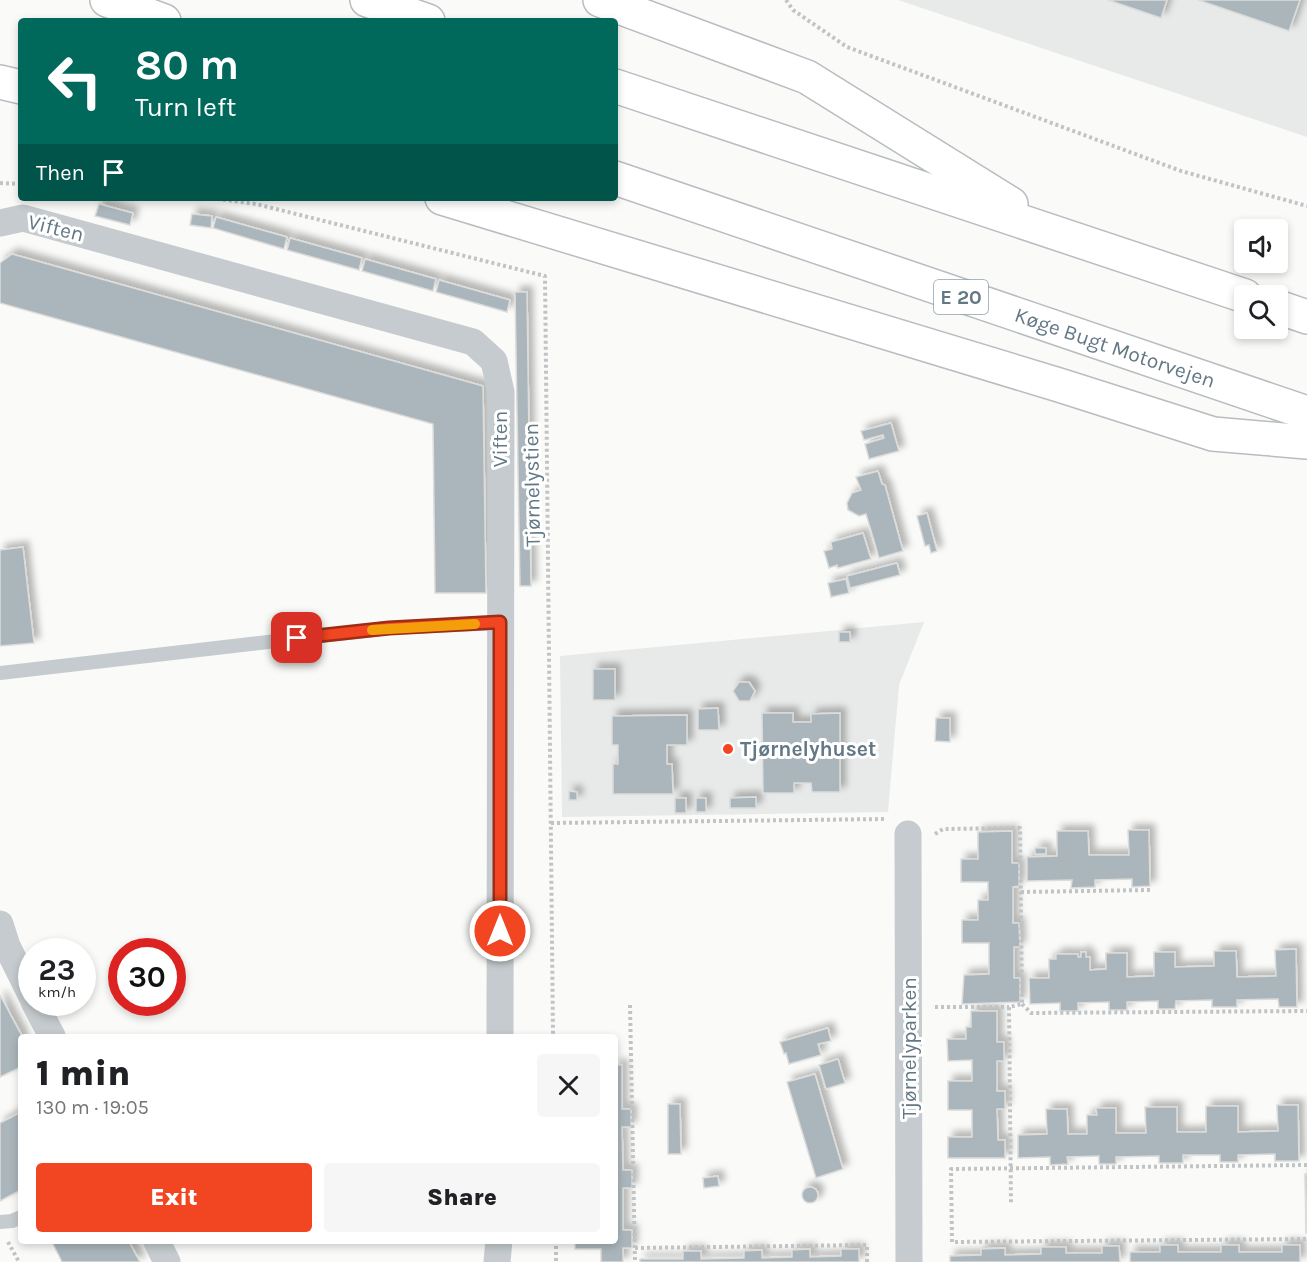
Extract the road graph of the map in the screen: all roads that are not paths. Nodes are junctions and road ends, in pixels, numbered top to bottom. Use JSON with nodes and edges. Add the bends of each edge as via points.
{"nodes":[{"id":1,"x":107,"y":0,"type":"edge"},
{"id":2,"x":367,"y":0,"type":"edge"},
{"id":3,"x":600,"y":0,"type":"edge"},
{"id":4,"x":156,"y":18,"type":"edge"},
{"id":5,"x":419,"y":18,"type":"edge"},
{"id":6,"x":0,"y":82,"type":"edge"},
{"id":7,"x":18,"y":86,"type":"edge"},
{"id":8,"x":618,"y":87,"type":"edge"},
{"id":9,"x":618,"y":179,"type":"edge"},
{"id":10,"x":452,"y":201,"type":"edge"},
{"id":11,"x":0,"y":223,"type":"edge"},
{"id":12,"x":1055,"y":232,"type":"junction"},
{"id":13,"x":1234,"y":292,"type":"edge"},
{"id":14,"x":1288,"y":311,"type":"edge"},
{"id":15,"x":1307,"y":317,"type":"edge"},
{"id":16,"x":1307,"y":413,"type":"edge"},
{"id":17,"x":1307,"y":442,"type":"edge"},
{"id":18,"x":500,"y":622,"type":"junction"},
{"id":19,"x":0,"y":673,"type":"edge"},
{"id":20,"x":902,"y":827,"type":"road end"},
{"id":21,"x":2,"y":940,"type":"edge"},
{"id":22,"x":18,"y":970,"type":"edge"},
{"id":23,"x":41,"y":1016,"type":"edge"},
{"id":24,"x":51,"y":1034,"type":"edge"},
{"id":25,"x":500,"y":1034,"type":"edge"},
{"id":26,"x":18,"y":1218,"type":"edge"},
{"id":27,"x":0,"y":1222,"type":"edge"},
{"id":28,"x":158,"y":1244,"type":"edge"},
{"id":29,"x":499,"y":1244,"type":"edge"},
{"id":30,"x":167,"y":1262,"type":"edge"},
{"id":31,"x":497,"y":1262,"type":"edge"},
{"id":32,"x":909,"y":1262,"type":"edge"}],
"edges":[{"from":1,"to":4,"type":"highway"},
{"from":2,"to":5,"type":"highway"},
{"from":3,"to":12,"type":"highway","via":[[807,77]]},
{"from":6,"to":7,"type":"highway"},
{"from":8,"to":12,"type":"highway"},
{"from":9,"to":16,"type":"highway","name":"Køge Bugt Motorvejen","number":"E 20"},
{"from":10,"to":17,"type":"highway","via":[[1213,434]]},
{"from":11,"to":18,"type":"street","name":"Viften","via":[[23,218],[473,342],[494,361],[501,392]]},
{"from":12,"to":13,"type":"highway"},
{"from":14,"to":15,"type":"highway"},
{"from":18,"to":19,"type":"lane","via":[[389,628]]},
{"from":18,"to":25,"type":"street","name":"Viften"},
{"from":20,"to":32,"type":"street","name":"Tjørnelyparken","via":[[909,1006]]},
{"from":21,"to":22,"type":"street"},
{"from":23,"to":24,"type":"street"},
{"from":26,"to":27,"type":"lane"},
{"from":28,"to":30,"type":"street"},
{"from":29,"to":31,"type":"street"}]}
